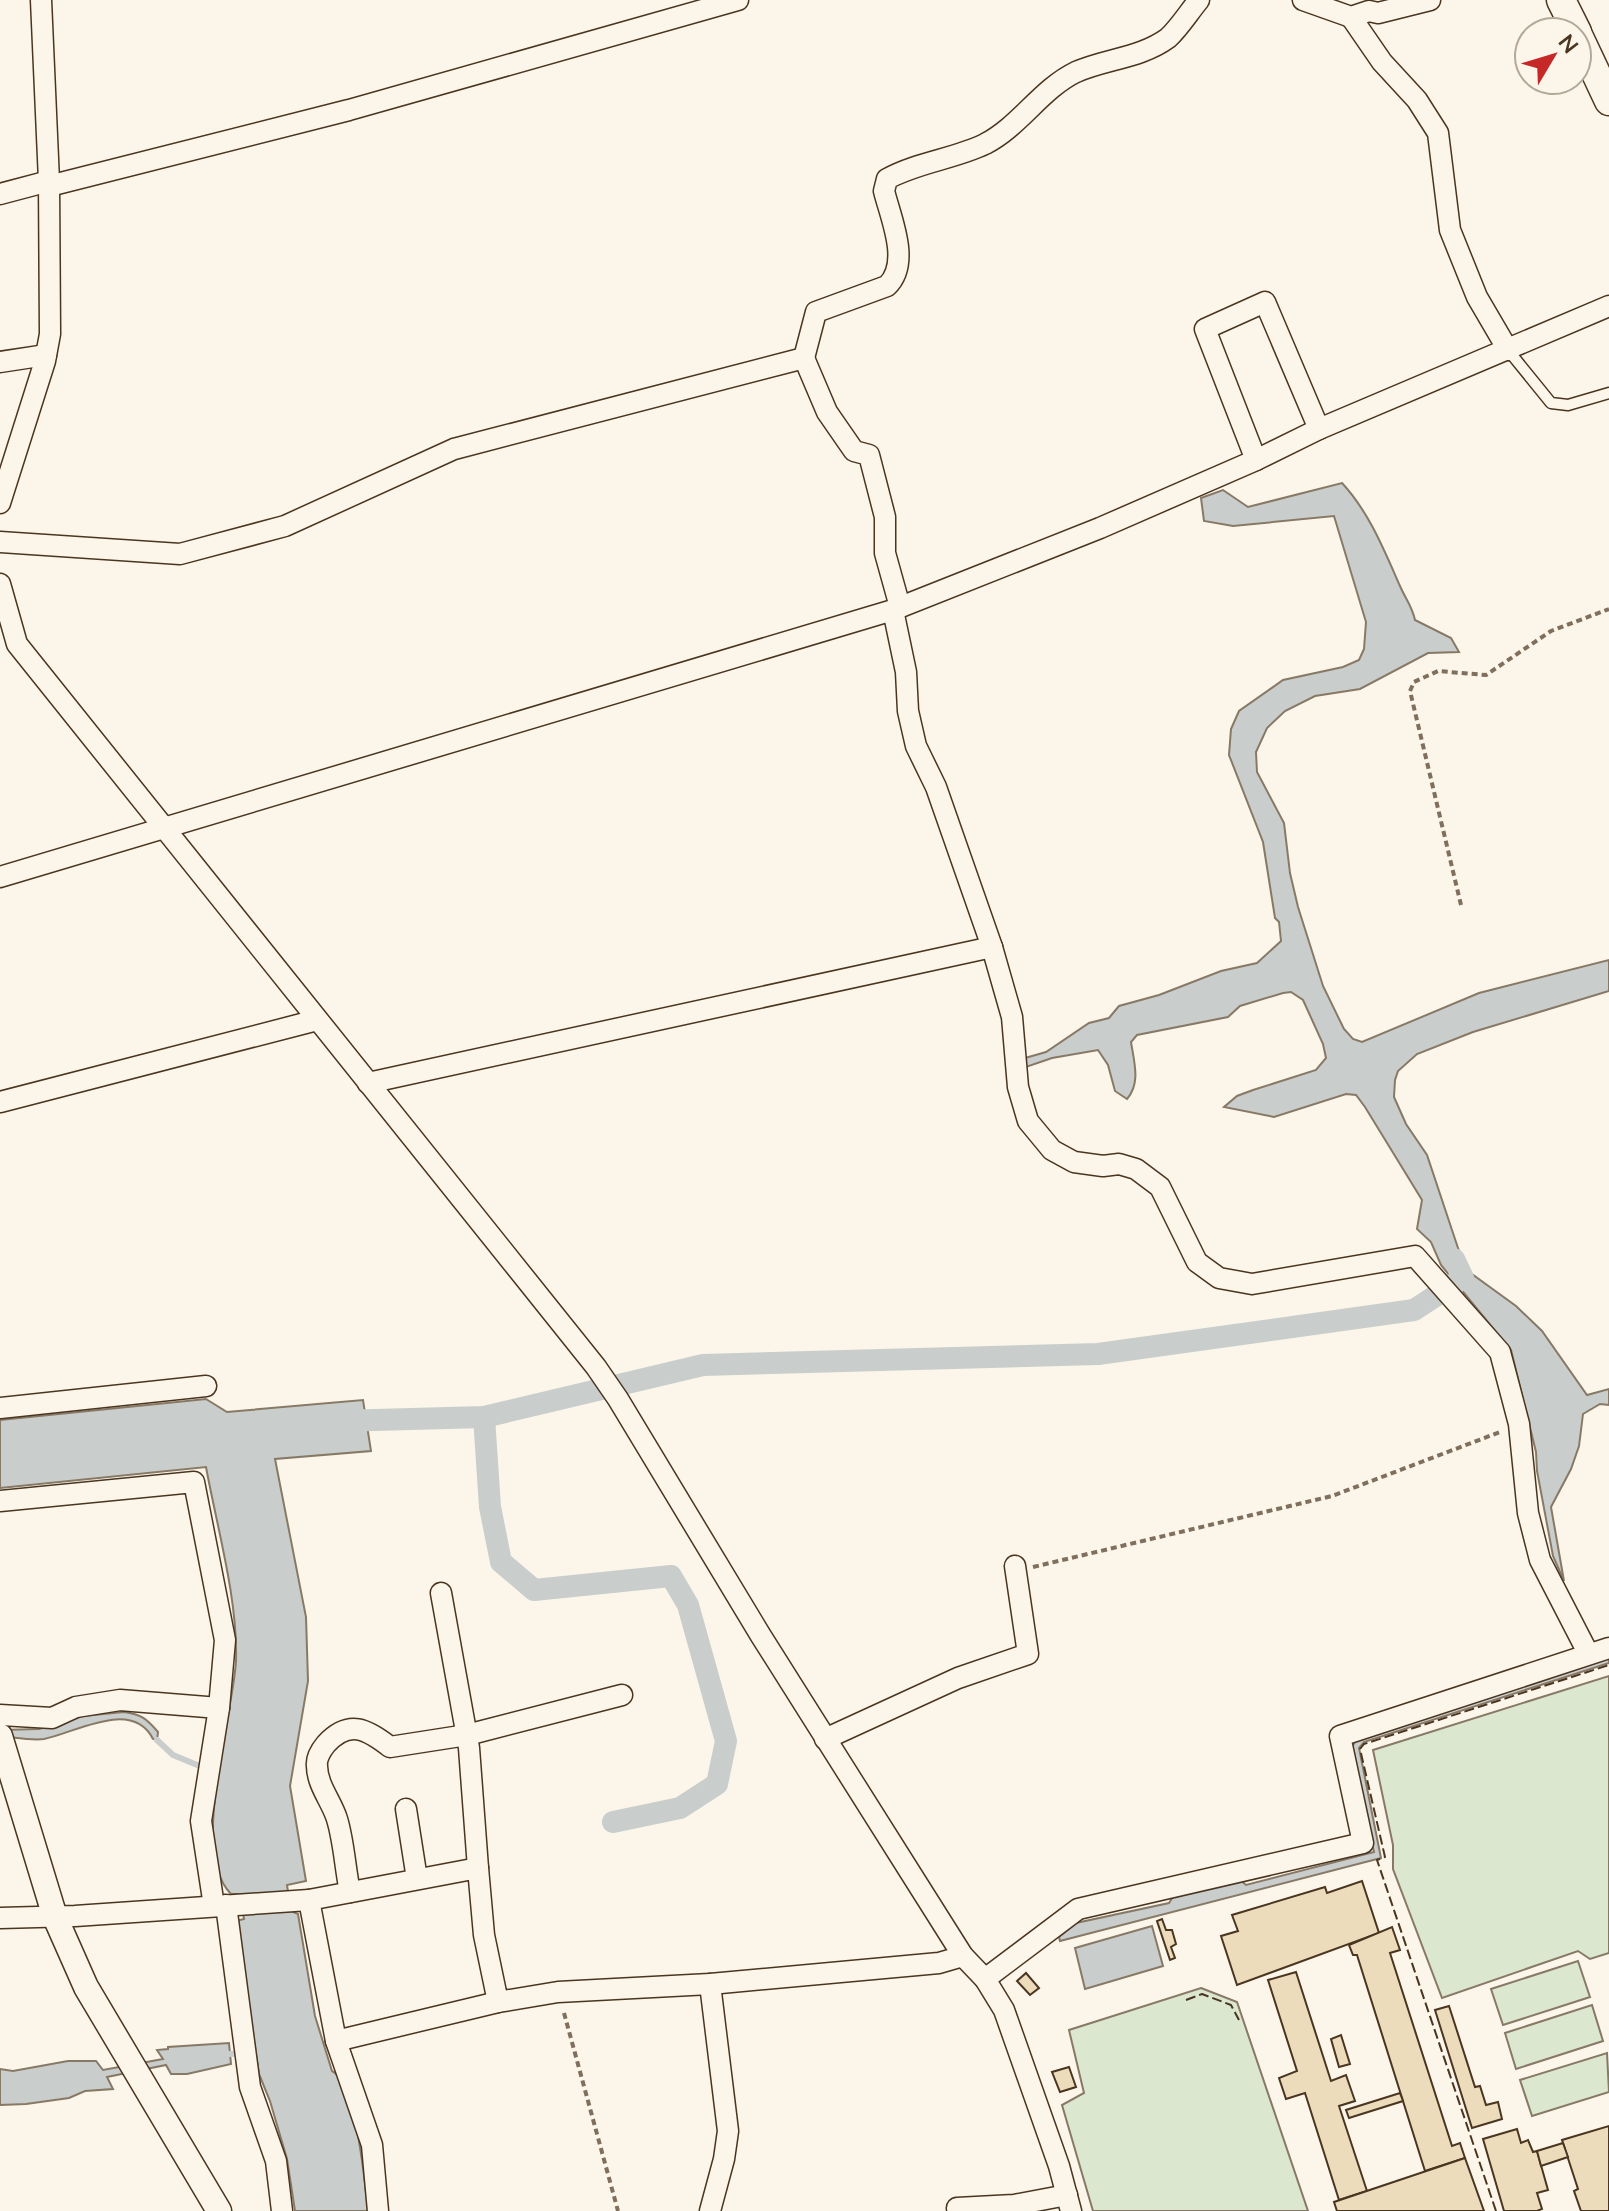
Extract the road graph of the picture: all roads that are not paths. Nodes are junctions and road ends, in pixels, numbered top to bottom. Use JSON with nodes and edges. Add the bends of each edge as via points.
{"nodes":[{"id":1,"x":41,"y":0,"type":"edge"},
{"id":2,"x":738,"y":0,"type":"edge"},
{"id":3,"x":1199,"y":0,"type":"edge"},
{"id":4,"x":1303,"y":0,"type":"edge"},
{"id":5,"x":1430,"y":0,"type":"edge"},
{"id":6,"x":1351,"y":17,"type":"junction"},
{"id":7,"x":1593,"y":66,"type":"edge"},
{"id":8,"x":1609,"y":101,"type":"edge"},
{"id":9,"x":49,"y":184,"type":"junction"},
{"id":10,"x":0,"y":194,"type":"edge"},
{"id":11,"x":1609,"y":306,"type":"edge"},
{"id":12,"x":1508,"y":350,"type":"junction"},
{"id":13,"x":46,"y":355,"type":"junction"},
{"id":14,"x":804,"y":358,"type":"junction"},
{"id":15,"x":0,"y":362,"type":"edge"},
{"id":16,"x":1609,"y":393,"type":"edge"},
{"id":17,"x":1319,"y":429,"type":"junction"},
{"id":18,"x":1256,"y":460,"type":"junction"},
{"id":19,"x":0,"y":503,"type":"edge"},
{"id":20,"x":0,"y":542,"type":"edge"},
{"id":21,"x":0,"y":584,"type":"edge"},
{"id":22,"x":897,"y":608,"type":"junction"},
{"id":23,"x":164,"y":828,"type":"junction"},
{"id":24,"x":0,"y":877,"type":"edge"},
{"id":25,"x":992,"y":947,"type":"junction"},
{"id":26,"x":317,"y":1020,"type":"junction"},
{"id":27,"x":368,"y":1083,"type":"junction"},
{"id":28,"x":0,"y":1102,"type":"edge"},
{"id":29,"x":206,"y":1386,"type":"dead end"},
{"id":30,"x":0,"y":1408,"type":"edge"},
{"id":31,"x":0,"y":1501,"type":"edge"},
{"id":32,"x":1015,"y":1568,"type":"road end"},
{"id":33,"x":441,"y":1593,"type":"dead end"},
{"id":34,"x":1609,"y":1648,"type":"edge"},
{"id":35,"x":1588,"y":1653,"type":"junction"},
{"id":36,"x":622,"y":1695,"type":"dead end"},
{"id":37,"x":219,"y":1708,"type":"junction"},
{"id":38,"x":0,"y":1715,"type":"edge"},
{"id":39,"x":467,"y":1735,"type":"junction"},
{"id":40,"x":0,"y":1736,"type":"edge"},
{"id":41,"x":825,"y":1739,"type":"junction"},
{"id":42,"x":406,"y":1809,"type":"dead end"},
{"id":43,"x":478,"y":1868,"type":"junction"},
{"id":44,"x":417,"y":1879,"type":"junction"},
{"id":45,"x":350,"y":1892,"type":"junction"},
{"id":46,"x":301,"y":1900,"type":"junction"},
{"id":47,"x":226,"y":1905,"type":"junction"},
{"id":48,"x":55,"y":1917,"type":"junction"},
{"id":49,"x":0,"y":1918,"type":"edge"},
{"id":50,"x":963,"y":1956,"type":"junction"},
{"id":51,"x":985,"y":1979,"type":"junction"},
{"id":52,"x":710,"y":1984,"type":"junction"},
{"id":53,"x":498,"y":2002,"type":"junction"},
{"id":54,"x":336,"y":2041,"type":"junction"},
{"id":55,"x":1069,"y":2203,"type":"edge"},
{"id":56,"x":957,"y":2208,"type":"dead end"},
{"id":57,"x":219,"y":2211,"type":"edge"},
{"id":58,"x":282,"y":2211,"type":"edge"},
{"id":59,"x":378,"y":2211,"type":"edge"},
{"id":60,"x":710,"y":2211,"type":"edge"}],
"edges":[{"from":1,"to":9,"type":"street"},
{"from":2,"to":9,"type":"street","via":[[349,110]]},
{"from":3,"to":14,"type":"street","via":[[1168,37],[1141,52],[1075,73],[984,144],[887,179],[884,191],[900,266],[887,286],[816,312]]},
{"from":4,"to":6,"type":"street"},
{"from":5,"to":6,"type":"street"},
{"from":6,"to":12,"type":"street","via":[[1438,133],[1450,230],[1477,297]]},
{"from":7,"to":8,"type":"main road"},
{"from":9,"to":10,"type":"street"},
{"from":9,"to":13,"type":"street"},
{"from":11,"to":12,"type":"street"},
{"from":12,"to":16,"type":"lane","via":[[1551,403],[1568,405]]},
{"from":12,"to":17,"type":"street"},
{"from":13,"to":15,"type":"street"},
{"from":13,"to":19,"type":"street"},
{"from":14,"to":20,"type":"street","via":[[454,449],[285,526],[180,554]]},
{"from":14,"to":22,"type":"street","via":[[827,412],[854,451],[869,455],[885,517],[885,553]]},
{"from":17,"to":18,"type":"street"},
{"from":17,"to":18,"type":"street","via":[[1265,302],[1205,329]]},
{"from":18,"to":22,"type":"street"},
{"from":21,"to":23,"type":"street","via":[[17,644]]},
{"from":22,"to":23,"type":"street"},
{"from":22,"to":25,"type":"street","via":[[916,746],[936,787]]},
{"from":23,"to":24,"type":"street"},
{"from":23,"to":26,"type":"street"},
{"from":25,"to":27,"type":"street"},
{"from":25,"to":35,"type":"street","via":[[1012,1017],[1018,1087],[1028,1121],[1052,1150],[1074,1162],[1119,1164],[1160,1187],[1197,1262],[1219,1278],[1252,1284],[1415,1256],[1459,1303],[1500,1352],[1519,1424],[1528,1513],[1540,1560]]},
{"from":26,"to":27,"type":"street"},
{"from":26,"to":28,"type":"street"},
{"from":27,"to":41,"type":"street","via":[[596,1367]]},
{"from":29,"to":30,"type":"street"},
{"from":31,"to":37,"type":"street","via":[[194,1482],[225,1640]]},
{"from":32,"to":41,"type":"street","via":[[1028,1654],[958,1678]]},
{"from":33,"to":39,"type":"street"},
{"from":34,"to":35,"type":"street"},
{"from":35,"to":51,"type":"street","via":[[1340,1736],[1363,1843],[1078,1909]]},
{"from":36,"to":39,"type":"street"},
{"from":37,"to":38,"type":"street","via":[[120,1700],[76,1707],[52,1718]]},
{"from":37,"to":47,"type":"street","via":[[201,1821]]},
{"from":39,"to":43,"type":"street"},
{"from":39,"to":45,"type":"street","via":[[390,1747],[370,1732],[347,1728],[321,1750],[317,1766],[336,1817]]},
{"from":40,"to":48,"type":"street"},
{"from":41,"to":50,"type":"street"},
{"from":42,"to":44,"type":"street"},
{"from":43,"to":44,"type":"street"},
{"from":43,"to":53,"type":"street"},
{"from":44,"to":45,"type":"street"},
{"from":45,"to":46,"type":"street"},
{"from":46,"to":47,"type":"street"},
{"from":46,"to":54,"type":"street"},
{"from":47,"to":48,"type":"street"},
{"from":47,"to":58,"type":"street","via":[[250,2087],[276,2161]]},
{"from":48,"to":49,"type":"street"},
{"from":48,"to":57,"type":"street","via":[[86,1987]]},
{"from":50,"to":51,"type":"street"},
{"from":50,"to":52,"type":"street","via":[[939,1963]]},
{"from":51,"to":55,"type":"street","via":[[1004,2010]]},
{"from":52,"to":53,"type":"street","via":[[558,1992]]},
{"from":52,"to":60,"type":"street","via":[[728,2131]]},
{"from":53,"to":54,"type":"street"},
{"from":54,"to":59,"type":"street","via":[[372,2145]]},
{"from":55,"to":56,"type":"street"}]}
